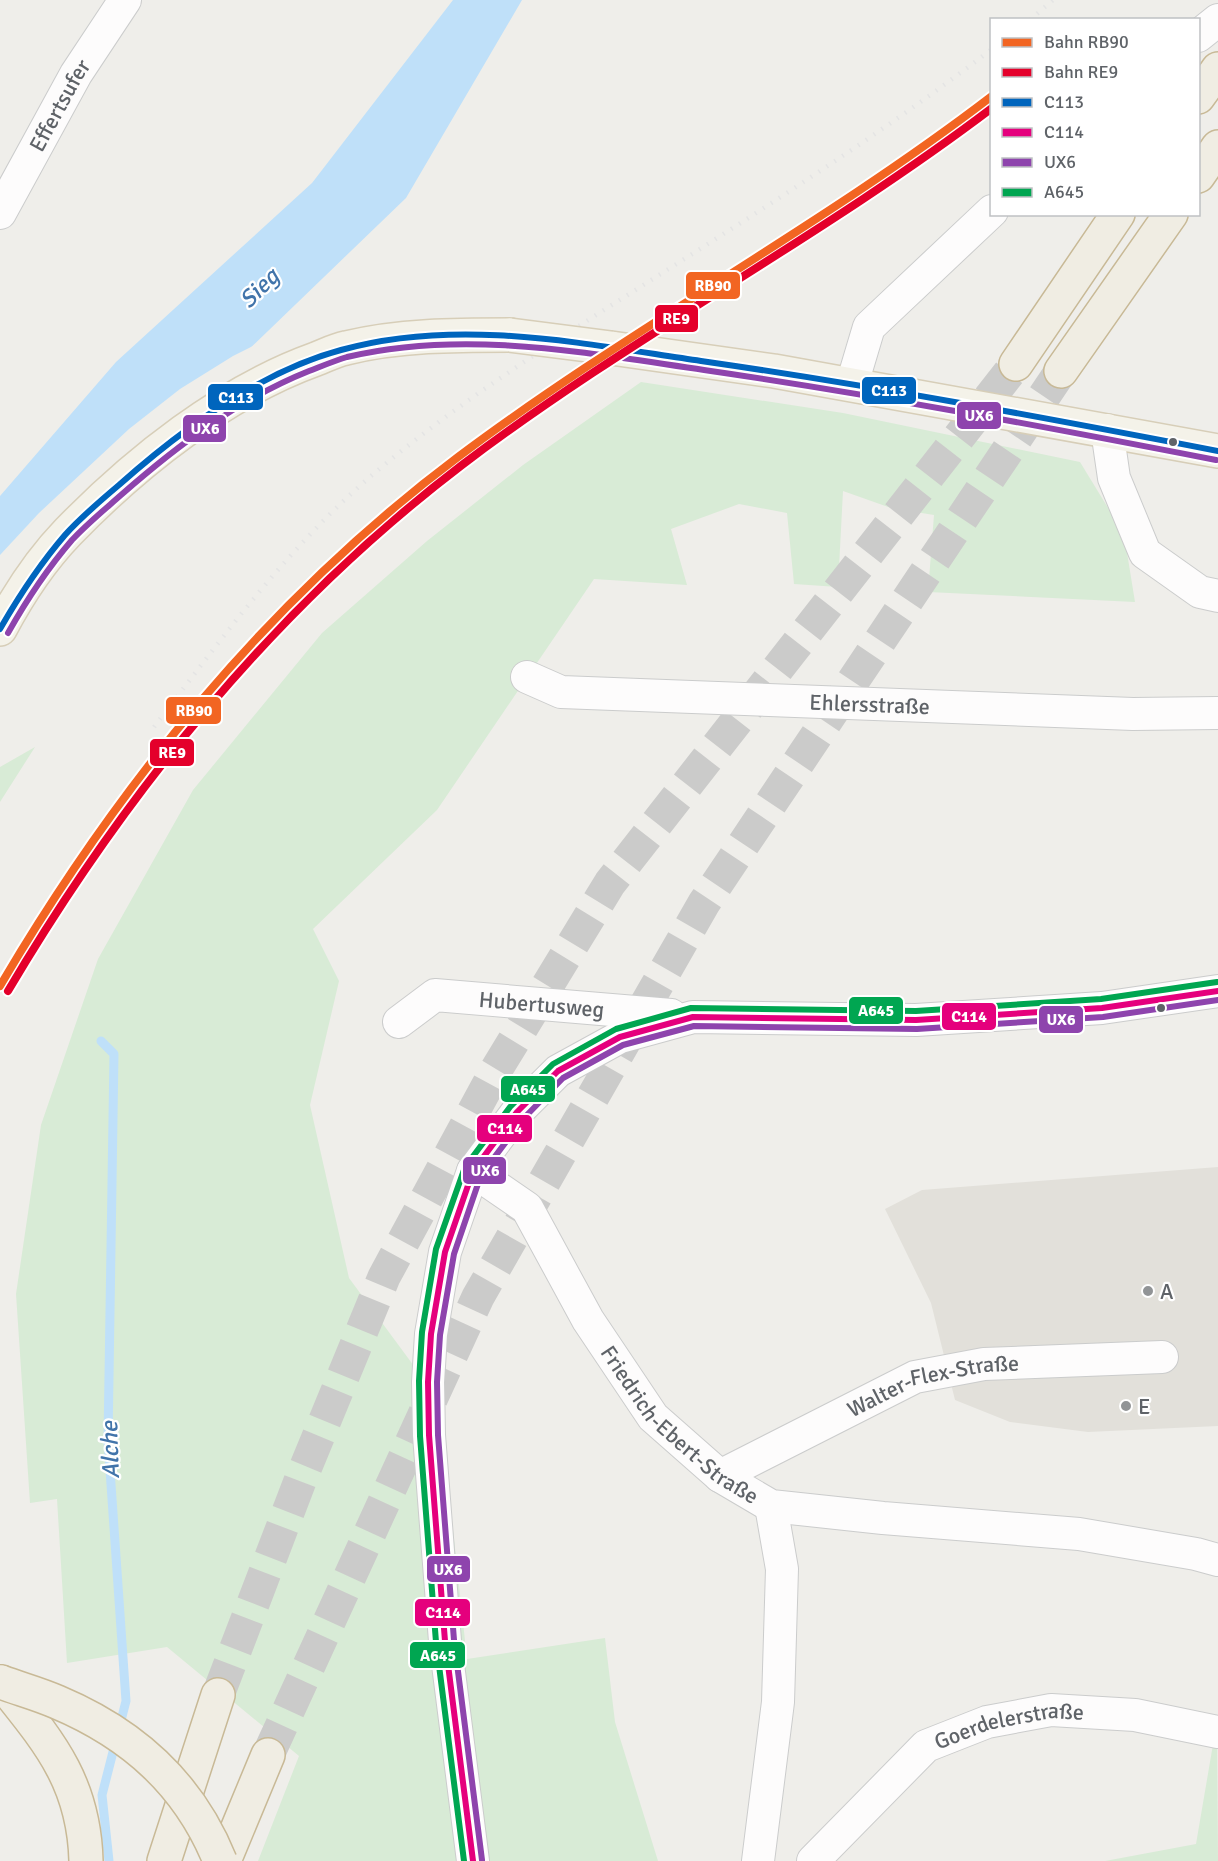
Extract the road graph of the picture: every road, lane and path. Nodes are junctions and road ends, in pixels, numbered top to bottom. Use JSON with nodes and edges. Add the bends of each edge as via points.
{"nodes":[{"id":1,"x":125,"y":0,"type":"edge"},
{"id":2,"x":1218,"y":20,"type":"edge"},
{"id":3,"x":1200,"y":34,"type":"edge"},
{"id":4,"x":1218,"y":69,"type":"edge"},
{"id":5,"x":1200,"y":94,"type":"edge"},
{"id":6,"x":1218,"y":147,"type":"edge"},
{"id":7,"x":1200,"y":173,"type":"edge"},
{"id":8,"x":0,"y":213,"type":"edge"},
{"id":9,"x":990,"y":213,"type":"edge"},
{"id":10,"x":1117,"y":216,"type":"edge"},
{"id":11,"x":1170,"y":216,"type":"edge"},
{"id":12,"x":1016,"y":364,"type":"tunnel mouth"},
{"id":13,"x":1061,"y":371,"type":"tunnel mouth"},
{"id":14,"x":852,"y":384,"type":"junction"},
{"id":15,"x":1107,"y":430,"type":"junction"},
{"id":16,"x":1218,"y":451,"type":"edge"},
{"id":17,"x":1218,"y":596,"type":"edge"},
{"id":18,"x":0,"y":629,"type":"edge"},
{"id":19,"x":527,"y":677,"type":"dead end"},
{"id":20,"x":1218,"y":713,"type":"edge"},
{"id":21,"x":1218,"y":991,"type":"edge"},
{"id":22,"x":693,"y":1017,"type":"junction"},
{"id":23,"x":399,"y":1022,"type":"dead end"},
{"id":24,"x":473,"y":1172,"type":"junction"},
{"id":25,"x":1162,"y":1357,"type":"dead end"},
{"id":26,"x":720,"y":1476,"type":"junction"},
{"id":27,"x":771,"y":1506,"type":"junction"},
{"id":28,"x":1211,"y":1552,"type":"edge"},
{"id":29,"x":0,"y":1682,"type":"edge"},
{"id":30,"x":218,"y":1695,"type":"tunnel mouth"},
{"id":31,"x":1218,"y":1732,"type":"edge"},
{"id":32,"x":268,"y":1755,"type":"tunnel mouth"},
{"id":33,"x":86,"y":1861,"type":"edge"},
{"id":34,"x":164,"y":1861,"type":"edge"},
{"id":35,"x":222,"y":1861,"type":"edge"},
{"id":36,"x":473,"y":1861,"type":"edge"},
{"id":37,"x":758,"y":1861,"type":"edge"},
{"id":38,"x":813,"y":1861,"type":"edge"}],
"edges":[{"from":1,"to":8,"type":"street","name":"Effertsufer","via":[[76,74]]},
{"from":2,"to":3,"type":"street"},
{"from":4,"to":5,"type":"highway"},
{"from":6,"to":7,"type":"highway"},
{"from":9,"to":14,"type":"street","via":[[868,327]]},
{"from":10,"to":12,"type":"highway"},
{"from":11,"to":13,"type":"highway"},
{"from":14,"to":15,"type":"main road"},
{"from":14,"to":18,"type":"main road","bridge":true,"via":[[510,335],[447,335],[346,348],[248,389],[154,454],[67,533],[31,578]]},
{"from":15,"to":16,"type":"main road"},
{"from":15,"to":17,"type":"street","via":[[1114,478],[1145,553],[1200,592]]},
{"from":19,"to":20,"type":"street","name":"Ehlersstraße","via":[[561,692],[1133,714]]},
{"from":21,"to":22,"type":"street","name":"Hubertusweg","via":[[1102,1008],[916,1020]]},
{"from":22,"to":23,"type":"street","name":"Hubertusweg","via":[[435,995]]},
{"from":22,"to":24,"type":"street","name":"Hubertusweg","via":[[620,1037],[558,1071],[517,1112]]},
{"from":24,"to":26,"type":"street","name":"Friedrich-Ebert-Straße","via":[[527,1208],[588,1320],[653,1417]]},
{"from":24,"to":36,"type":"street","name":"Hubertusweg","via":[[445,1252],[431,1334],[428,1382],[445,1641]]},
{"from":25,"to":26,"type":"street","name":"Walter-Flex-Straße","via":[[984,1364],[915,1377]]},
{"from":26,"to":27,"type":"street","name":"Friedrich-Ebert-Straße"},
{"from":27,"to":28,"type":"street","name":"Friedrich-Ebert-Straße","via":[[1079,1534]]},
{"from":27,"to":37,"type":"street","via":[[782,1569],[778,1702]]},
{"from":29,"to":33,"type":"highway","via":[[46,1738],[67,1773],[80,1808]]},
{"from":29,"to":35,"type":"highway","bridge":true,"via":[[57,1702],[137,1748],[167,1774],[193,1808]]},
{"from":30,"to":34,"type":"highway"},
{"from":31,"to":38,"type":"street","name":"Goerdelerstraße","via":[[1135,1715],[1051,1710],[987,1722],[926,1746]]},
{"from":32,"to":35,"type":"highway"}]}
